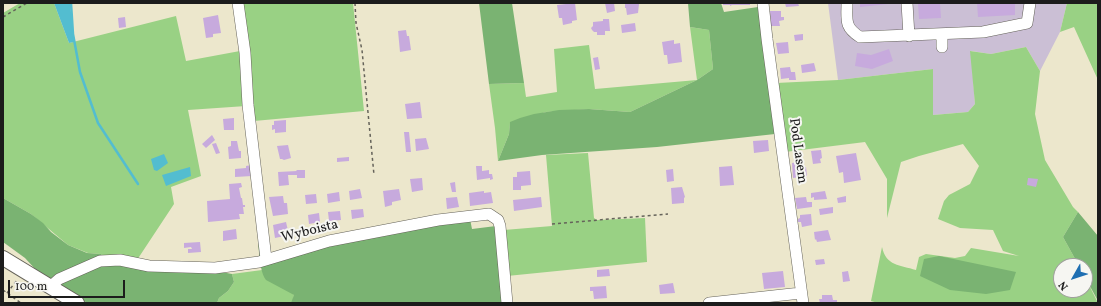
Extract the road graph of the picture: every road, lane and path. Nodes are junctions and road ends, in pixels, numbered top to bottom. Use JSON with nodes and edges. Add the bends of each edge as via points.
{"nodes":[{"id":1,"x":28,"y":3,"type":"edge"},
{"id":2,"x":238,"y":3,"type":"edge"},
{"id":3,"x":355,"y":3,"type":"edge"},
{"id":4,"x":763,"y":3,"type":"edge"},
{"id":5,"x":846,"y":3,"type":"edge"},
{"id":6,"x":907,"y":3,"type":"edge"},
{"id":7,"x":1030,"y":3,"type":"edge"},
{"id":8,"x":3,"y":17,"type":"edge"},
{"id":9,"x":942,"y":34,"type":"junction"},
{"id":10,"x":909,"y":36,"type":"junction"},
{"id":11,"x":942,"y":47,"type":"dead end"},
{"id":12,"x":374,"y":175,"type":"dead end"},
{"id":13,"x":668,"y":214,"type":"dead end"},
{"id":14,"x":552,"y":224,"type":"dead end"},
{"id":15,"x":3,"y":258,"type":"edge"},
{"id":16,"x":266,"y":259,"type":"junction"},
{"id":17,"x":22,"y":270,"type":"junction"},
{"id":18,"x":50,"y":287,"type":"junction"},
{"id":19,"x":3,"y":290,"type":"edge"},
{"id":20,"x":7,"y":293,"type":"junction"},
{"id":21,"x":802,"y":298,"type":"edge"},
{"id":22,"x":17,"y":302,"type":"edge"},
{"id":23,"x":21,"y":303,"type":"edge"},
{"id":24,"x":77,"y":303,"type":"edge"},
{"id":25,"x":507,"y":303,"type":"edge"},
{"id":26,"x":709,"y":303,"type":"edge"}],
"edges":[{"from":1,"to":8,"type":"path"},
{"from":2,"to":16,"type":"street","via":[[246,53],[248,105]]},
{"from":3,"to":12,"type":"path"},
{"from":4,"to":21,"type":"street","name":"Pod Lasem"},
{"from":5,"to":10,"type":"street","via":[[847,22],[852,32],[860,37]]},
{"from":6,"to":10,"type":"street"},
{"from":7,"to":9,"type":"street","via":[[1027,23],[984,32]]},
{"from":9,"to":10,"type":"street"},
{"from":9,"to":11,"type":"street"},
{"from":13,"to":14,"type":"path"},
{"from":15,"to":17,"type":"main road"},
{"from":16,"to":18,"type":"street","name":"Wyboista","via":[[215,268],[149,266],[120,260],[100,261],[60,279]]},
{"from":16,"to":25,"type":"street","name":"Wyboista","via":[[329,241],[438,220],[489,214],[498,220],[500,226]]},
{"from":17,"to":18,"type":"main road"},
{"from":17,"to":20,"type":"path"},
{"from":18,"to":24,"type":"main road"},
{"from":19,"to":20,"type":"path"},
{"from":20,"to":22,"type":"path"},
{"from":21,"to":26,"type":"street"},
{"from":22,"to":23,"type":"path"}]}
